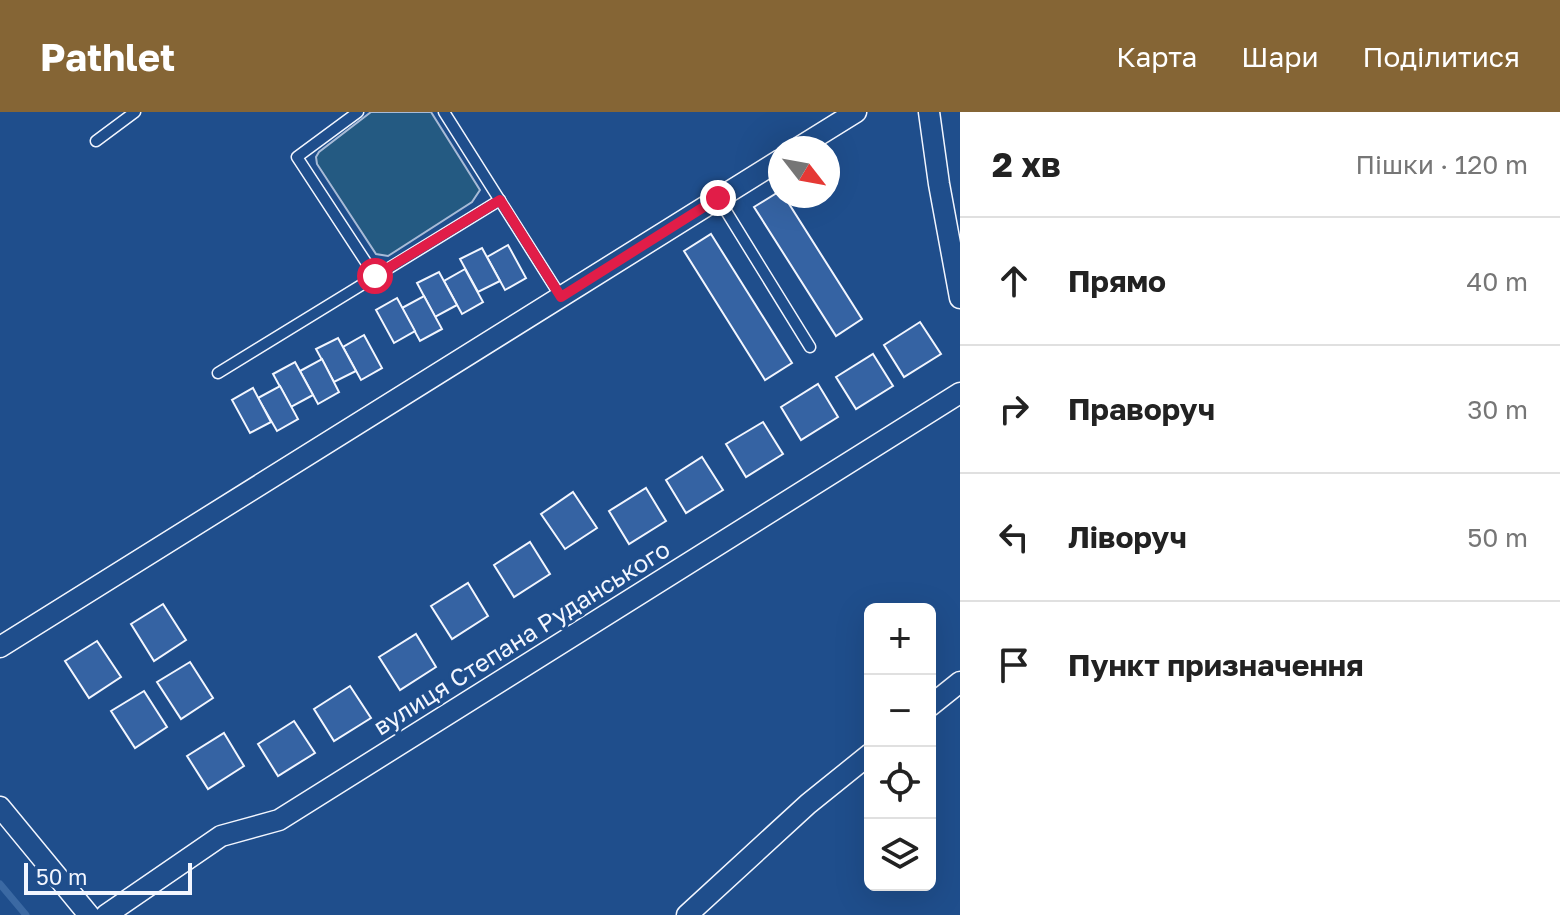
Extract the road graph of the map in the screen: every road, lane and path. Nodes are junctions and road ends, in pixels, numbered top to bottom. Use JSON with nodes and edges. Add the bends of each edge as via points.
{"nodes":[{"id":1,"x":135,"y":112,"type":"edge"},
{"id":2,"x":358,"y":112,"type":"edge"},
{"id":3,"x":444,"y":112,"type":"edge"},
{"id":4,"x":856,"y":112,"type":"edge"},
{"id":5,"x":929,"y":112,"type":"edge"},
{"id":6,"x":817,"y":136,"type":"edge"},
{"id":7,"x":96,"y":141,"type":"dead end"},
{"id":8,"x":768,"y":167,"type":"edge"},
{"id":9,"x":718,"y":198,"type":"junction"},
{"id":10,"x":500,"y":200,"type":"junction"},
{"id":11,"x":375,"y":276,"type":"junction"},
{"id":12,"x":561,"y":297,"type":"junction"},
{"id":13,"x":960,"y":298,"type":"edge"},
{"id":14,"x":810,"y":347,"type":"dead end"},
{"id":15,"x":218,"y":373,"type":"dead end"},
{"id":16,"x":960,"y":393,"type":"edge"},
{"id":17,"x":0,"y":647,"type":"edge"},
{"id":18,"x":960,"y":682,"type":"edge"},
{"id":19,"x":936,"y":701,"type":"edge"},
{"id":20,"x":864,"y":759,"type":"edge"},
{"id":21,"x":0,"y":807,"type":"edge"},
{"id":22,"x":89,"y":915,"type":"edge"},
{"id":23,"x":106,"y":915,"type":"edge"},
{"id":24,"x":687,"y":915,"type":"edge"}],
"edges":[{"from":1,"to":7,"type":"lane"},
{"from":2,"to":11,"type":"lane","via":[[297,157]]},
{"from":3,"to":10,"type":"lane"},
{"from":4,"to":6,"type":"street"},
{"from":5,"to":13,"type":"street"},
{"from":8,"to":9,"type":"street"},
{"from":9,"to":12,"type":"street"},
{"from":9,"to":14,"type":"lane"},
{"from":10,"to":11,"type":"lane"},
{"from":10,"to":12,"type":"lane"},
{"from":11,"to":15,"type":"lane"},
{"from":12,"to":17,"type":"street"},
{"from":16,"to":23,"type":"street","name":"вулиця Степана Руданського","via":[[279,820],[221,836]]},
{"from":18,"to":19,"type":"street"},
{"from":20,"to":24,"type":"street"},
{"from":21,"to":22,"type":"street"}]}
